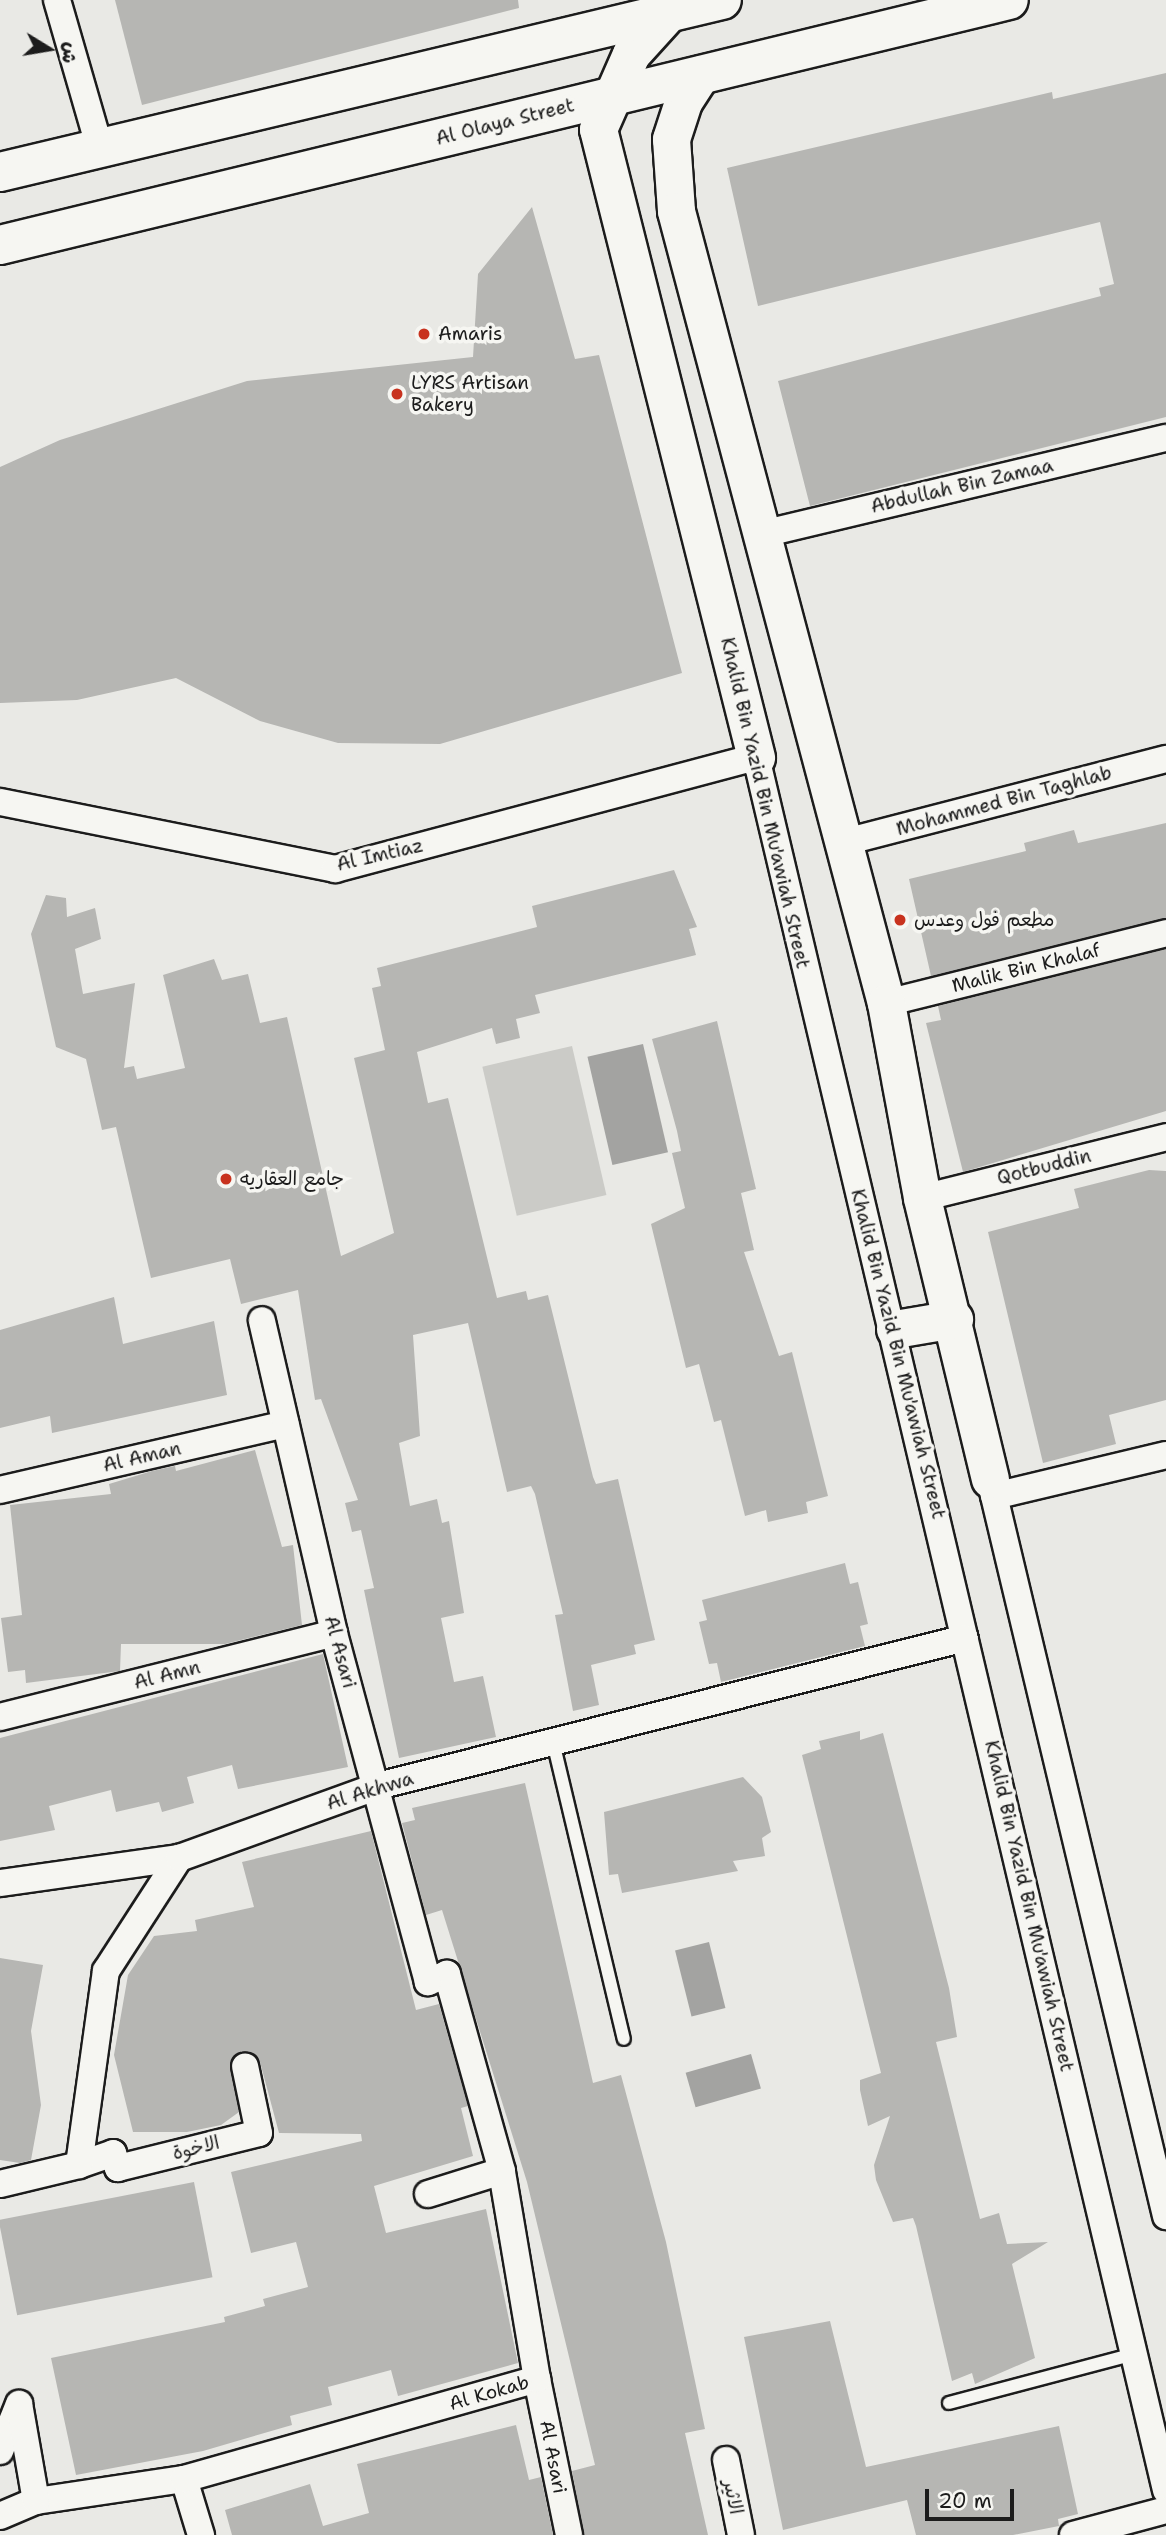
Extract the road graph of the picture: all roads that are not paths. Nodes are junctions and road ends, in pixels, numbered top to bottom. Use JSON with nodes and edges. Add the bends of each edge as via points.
{"nodes":[{"id":1,"x":57,"y":0,"type":"edge"},
{"id":2,"x":722,"y":0,"type":"edge"},
{"id":3,"x":1009,"y":0,"type":"edge"},
{"id":4,"x":670,"y":11,"type":"junction"},
{"id":5,"x":701,"y":75,"type":"junction"},
{"id":6,"x":610,"y":96,"type":"junction"},
{"id":7,"x":100,"y":149,"type":"junction"},
{"id":8,"x":0,"y":172,"type":"edge"},
{"id":9,"x":676,"y":211,"type":"junction"},
{"id":10,"x":621,"y":221,"type":"junction"},
{"id":11,"x":0,"y":245,"type":"edge"},
{"id":12,"x":1166,"y":438,"type":"edge"},
{"id":13,"x":758,"y":535,"type":"junction"},
{"id":14,"x":756,"y":757,"type":"junction"},
{"id":15,"x":1166,"y":759,"type":"edge"},
{"id":16,"x":0,"y":803,"type":"edge"},
{"id":17,"x":841,"y":843,"type":"junction"},
{"id":18,"x":1166,"y":933,"type":"edge"},
{"id":19,"x":886,"y":1003,"type":"junction"},
{"id":20,"x":1166,"y":1137,"type":"edge"},
{"id":21,"x":922,"y":1198,"type":"junction"},
{"id":22,"x":954,"y":1319,"type":"junction"},
{"id":23,"x":262,"y":1320,"type":"dead end"},
{"id":24,"x":895,"y":1329,"type":"junction"},
{"id":25,"x":285,"y":1424,"type":"junction"},
{"id":26,"x":1166,"y":1455,"type":"edge"},
{"id":27,"x":992,"y":1488,"type":"junction"},
{"id":28,"x":0,"y":1490,"type":"edge"},
{"id":29,"x":334,"y":1633,"type":"junction"},
{"id":30,"x":965,"y":1638,"type":"junction"},
{"id":31,"x":0,"y":1717,"type":"edge"},
{"id":32,"x":554,"y":1746,"type":"junction"},
{"id":33,"x":378,"y":1786,"type":"junction"},
{"id":34,"x":179,"y":1858,"type":"junction"},
{"id":35,"x":0,"y":1883,"type":"edge"},
{"id":36,"x":428,"y":1982,"type":"joint"},
{"id":37,"x":624,"y":2039,"type":"dead end"},
{"id":38,"x":245,"y":2066,"type":"dead end"},
{"id":39,"x":85,"y":2133,"type":"junction"},
{"id":40,"x":113,"y":2153,"type":"junction"},
{"id":41,"x":79,"y":2165,"type":"junction"},
{"id":42,"x":502,"y":2171,"type":"junction"},
{"id":43,"x":0,"y":2184,"type":"edge"},
{"id":44,"x":428,"y":2194,"type":"dead end"},
{"id":45,"x":1166,"y":2216,"type":"edge"},
{"id":46,"x":1136,"y":2354,"type":"junction"},
{"id":47,"x":537,"y":2379,"type":"junction"},
{"id":48,"x":949,"y":2403,"type":"dead end"},
{"id":49,"x":0,"y":2451,"type":"edge"},
{"id":50,"x":726,"y":2460,"type":"dead end"},
{"id":51,"x":184,"y":2479,"type":"junction"},
{"id":52,"x":1166,"y":2490,"type":"edge"},
{"id":53,"x":36,"y":2501,"type":"junction"},
{"id":54,"x":1166,"y":2510,"type":"edge"},
{"id":55,"x":0,"y":2516,"type":"edge"},
{"id":56,"x":201,"y":2535,"type":"edge"},
{"id":57,"x":569,"y":2535,"type":"edge"},
{"id":58,"x":741,"y":2535,"type":"edge"},
{"id":59,"x":1073,"y":2535,"type":"edge"}],
"edges":[{"from":1,"to":7,"type":"street"},
{"from":2,"to":4,"type":"main road"},
{"from":3,"to":5,"type":"main road","name":"Al Olaya Street"},
{"from":4,"to":6,"type":"main road","name":"Khalid Bin Yazid Bin Mu'awiah Street","via":[[631,54]]},
{"from":4,"to":7,"type":"main road"},
{"from":5,"to":6,"type":"main road","name":"Al Olaya Street"},
{"from":5,"to":9,"type":"main road","via":[[683,102],[671,139]]},
{"from":6,"to":10,"type":"main road","name":"Khalid Bin Yazid Bin Mu'awiah Street","via":[[598,129]]},
{"from":6,"to":11,"type":"main road","name":"Al Olaya Street"},
{"from":7,"to":8,"type":"main road"},
{"from":9,"to":10,"type":"main road","via":[[646,202]]},
{"from":9,"to":13,"type":"main road"},
{"from":10,"to":14,"type":"main road","name":"Khalid Bin Yazid Bin Mu'awiah Street"},
{"from":12,"to":13,"type":"street","name":"Abdullah Bin Zamaa"},
{"from":13,"to":17,"type":"main road"},
{"from":14,"to":16,"type":"street","name":"Al Imtiaz","via":[[335,869]]},
{"from":14,"to":24,"type":"street","name":"Khalid Bin Yazid Bin Mu'awiah Street","via":[[794,936]]},
{"from":15,"to":17,"type":"street","name":"Mohammed Bin Taghlab"},
{"from":17,"to":19,"type":"main road"},
{"from":18,"to":19,"type":"street","name":"Malik Bin Khalaf"},
{"from":19,"to":21,"type":"main road"},
{"from":20,"to":21,"type":"street","name":"Qotbuddin"},
{"from":21,"to":22,"type":"main road"},
{"from":22,"to":24,"type":"main road"},
{"from":22,"to":27,"type":"main road"},
{"from":23,"to":25,"type":"street","name":"Al Asari"},
{"from":24,"to":30,"type":"street","name":"Khalid Bin Yazid Bin Mu'awiah Street"},
{"from":25,"to":28,"type":"street","name":"Al Aman"},
{"from":25,"to":29,"type":"street","name":"Al Asari"},
{"from":26,"to":27,"type":"street"},
{"from":27,"to":45,"type":"street"},
{"from":29,"to":31,"type":"street","name":"Al Amn"},
{"from":29,"to":33,"type":"street","name":"Al Asari"},
{"from":30,"to":32,"type":"street","name":"Al Akhwa"},
{"from":30,"to":46,"type":"street","name":"Khalid Bin Yazid Bin Mu'awiah Street"},
{"from":32,"to":33,"type":"street","name":"Al Akhwa"},
{"from":32,"to":37,"type":"lane"},
{"from":33,"to":34,"type":"street","name":"Al Akhwa"},
{"from":33,"to":36,"type":"street","name":"Al Asari"},
{"from":34,"to":35,"type":"street","name":"Al Akhwa"},
{"from":34,"to":39,"type":"street","via":[[106,1971]]},
{"from":36,"to":42,"type":"street","name":"Al Kokab","via":[[447,1974]]},
{"from":38,"to":40,"type":"street","name":"الاخوة","via":[[259,2133],[118,2168]]},
{"from":39,"to":40,"type":"street"},
{"from":39,"to":41,"type":"street"},
{"from":40,"to":41,"type":"street"},
{"from":41,"to":43,"type":"street"},
{"from":42,"to":44,"type":"street"},
{"from":42,"to":47,"type":"street","name":"Al Kokab"},
{"from":46,"to":48,"type":"lane"},
{"from":46,"to":52,"type":"street","name":"Khalid Bin Yazid Bin Mu'awiah Street"},
{"from":47,"to":51,"type":"street","name":"Al Kokab"},
{"from":47,"to":57,"type":"street","name":"Al Asari"},
{"from":49,"to":53,"type":"street","via":[[19,2404]]},
{"from":50,"to":58,"type":"street","name":"الاثير"},
{"from":51,"to":53,"type":"street","name":"Al Kokab"},
{"from":51,"to":56,"type":"street"},
{"from":53,"to":55,"type":"street","name":"Al Kokab"},
{"from":54,"to":59,"type":"street"}]}
